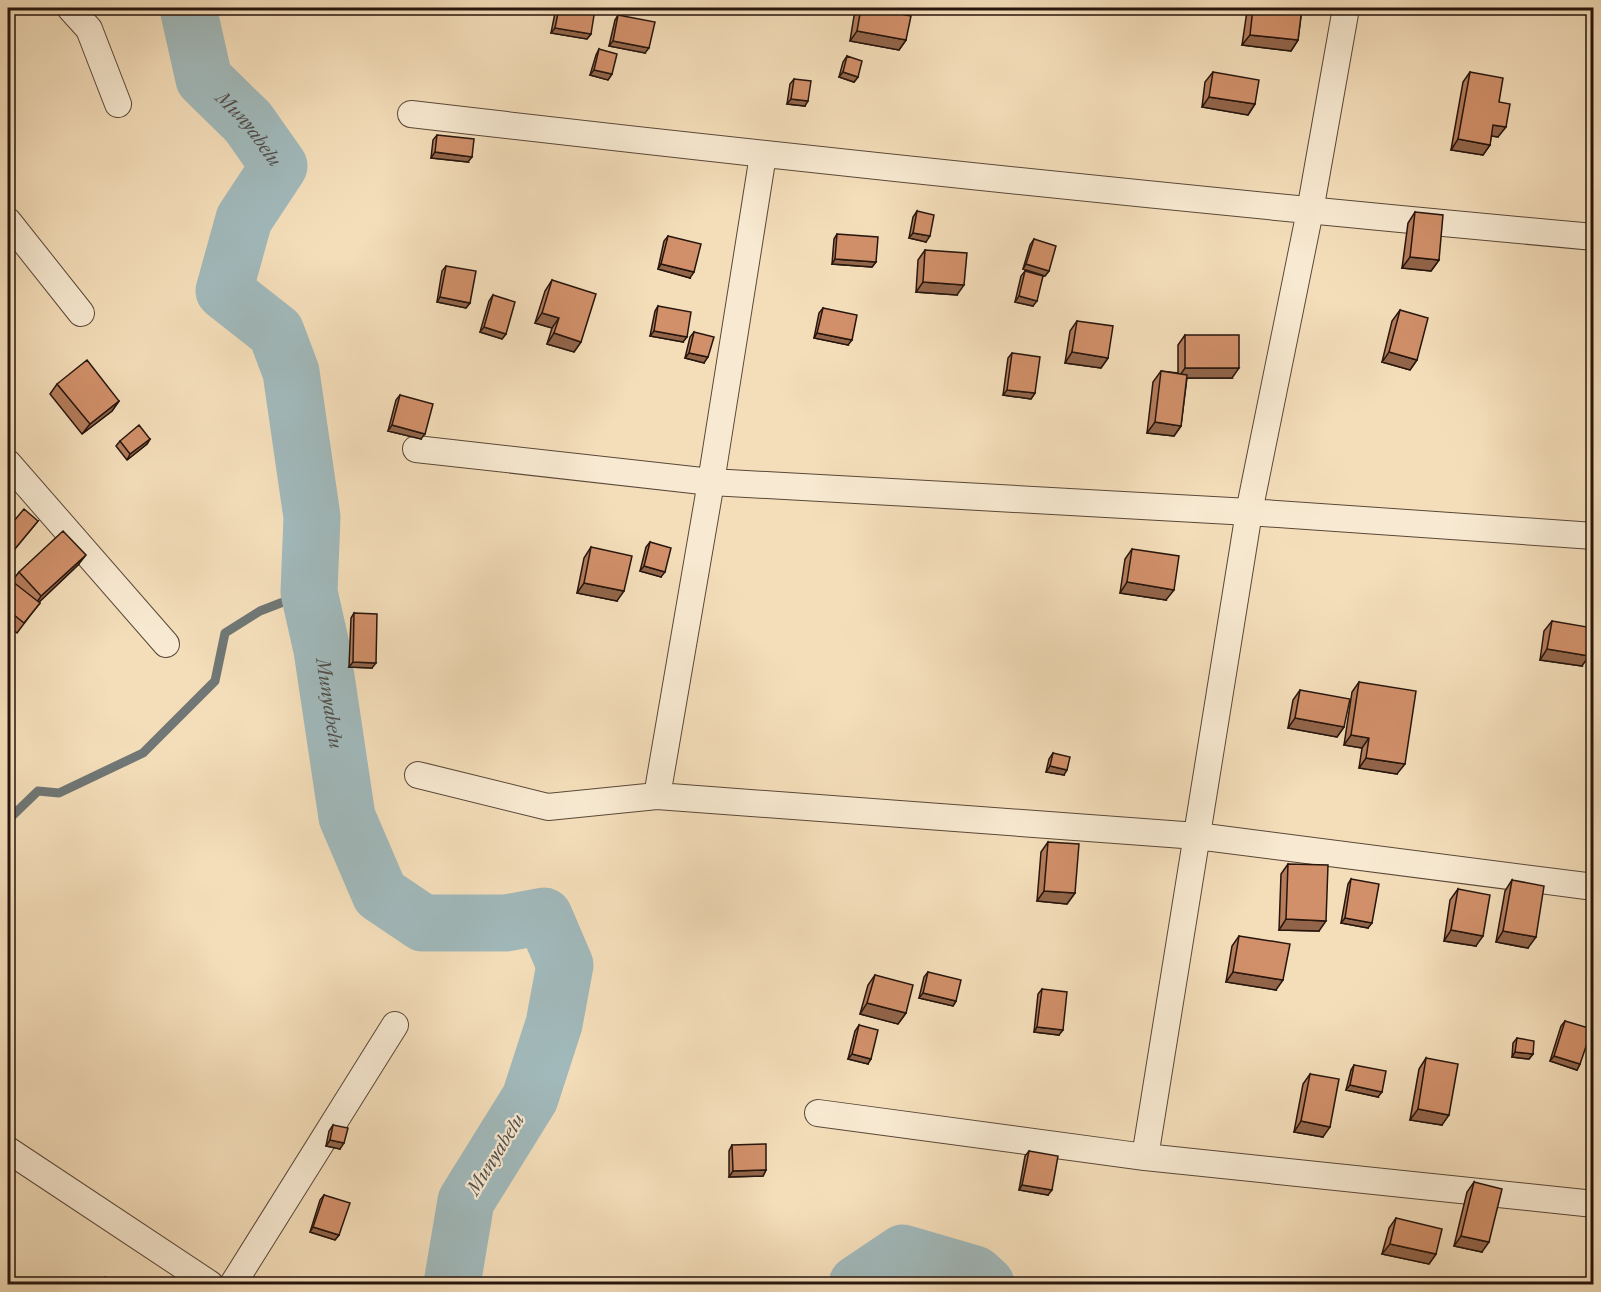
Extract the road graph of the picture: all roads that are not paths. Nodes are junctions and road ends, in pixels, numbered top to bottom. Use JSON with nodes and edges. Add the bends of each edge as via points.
{"nodes":[{"id":1,"x":70,"y":8,"type":"edge"},
{"id":2,"x":1346,"y":8,"type":"edge"},
{"id":3,"x":118,"y":104,"type":"dead end"},
{"id":4,"x":411,"y":114,"type":"dead end"},
{"id":5,"x":763,"y":155,"type":"junction"},
{"id":6,"x":1310,"y":211,"type":"junction"},
{"id":7,"x":8,"y":221,"type":"edge"},
{"id":8,"x":1593,"y":237,"type":"edge"},
{"id":9,"x":81,"y":314,"type":"dead end"},
{"id":10,"x":416,"y":449,"type":"dead end"},
{"id":11,"x":8,"y":463,"type":"edge"},
{"id":12,"x":711,"y":482,"type":"junction"},
{"id":13,"x":1249,"y":512,"type":"junction"},
{"id":14,"x":1593,"y":536,"type":"edge"},
{"id":15,"x":166,"y":645,"type":"dead end"},
{"id":16,"x":418,"y":775,"type":"dead end"},
{"id":17,"x":657,"y":796,"type":"junction"},
{"id":18,"x":1197,"y":836,"type":"junction"},
{"id":19,"x":1593,"y":887,"type":"edge"},
{"id":20,"x":396,"y":1025,"type":"dead end"},
{"id":21,"x":818,"y":1113,"type":"dead end"},
{"id":22,"x":8,"y":1150,"type":"edge"},
{"id":23,"x":1145,"y":1157,"type":"junction"},
{"id":24,"x":1593,"y":1204,"type":"edge"},
{"id":25,"x":210,"y":1284,"type":"edge"},
{"id":26,"x":233,"y":1284,"type":"edge"}],
"edges":[{"from":1,"to":3,"type":"street","via":[[89,29]]},
{"from":2,"to":6,"type":"street"},
{"from":4,"to":5,"type":"street"},
{"from":5,"to":6,"type":"street"},
{"from":5,"to":12,"type":"street"},
{"from":6,"to":8,"type":"street"},
{"from":6,"to":13,"type":"street"},
{"from":7,"to":9,"type":"street"},
{"from":10,"to":12,"type":"street"},
{"from":11,"to":15,"type":"street"},
{"from":12,"to":13,"type":"street"},
{"from":12,"to":17,"type":"street"},
{"from":13,"to":14,"type":"street"},
{"from":13,"to":18,"type":"street"},
{"from":16,"to":17,"type":"street","via":[[548,807]]},
{"from":17,"to":18,"type":"street"},
{"from":18,"to":19,"type":"street"},
{"from":18,"to":23,"type":"street"},
{"from":20,"to":26,"type":"street"},
{"from":21,"to":23,"type":"street"},
{"from":22,"to":25,"type":"street"},
{"from":23,"to":24,"type":"street"}]}
